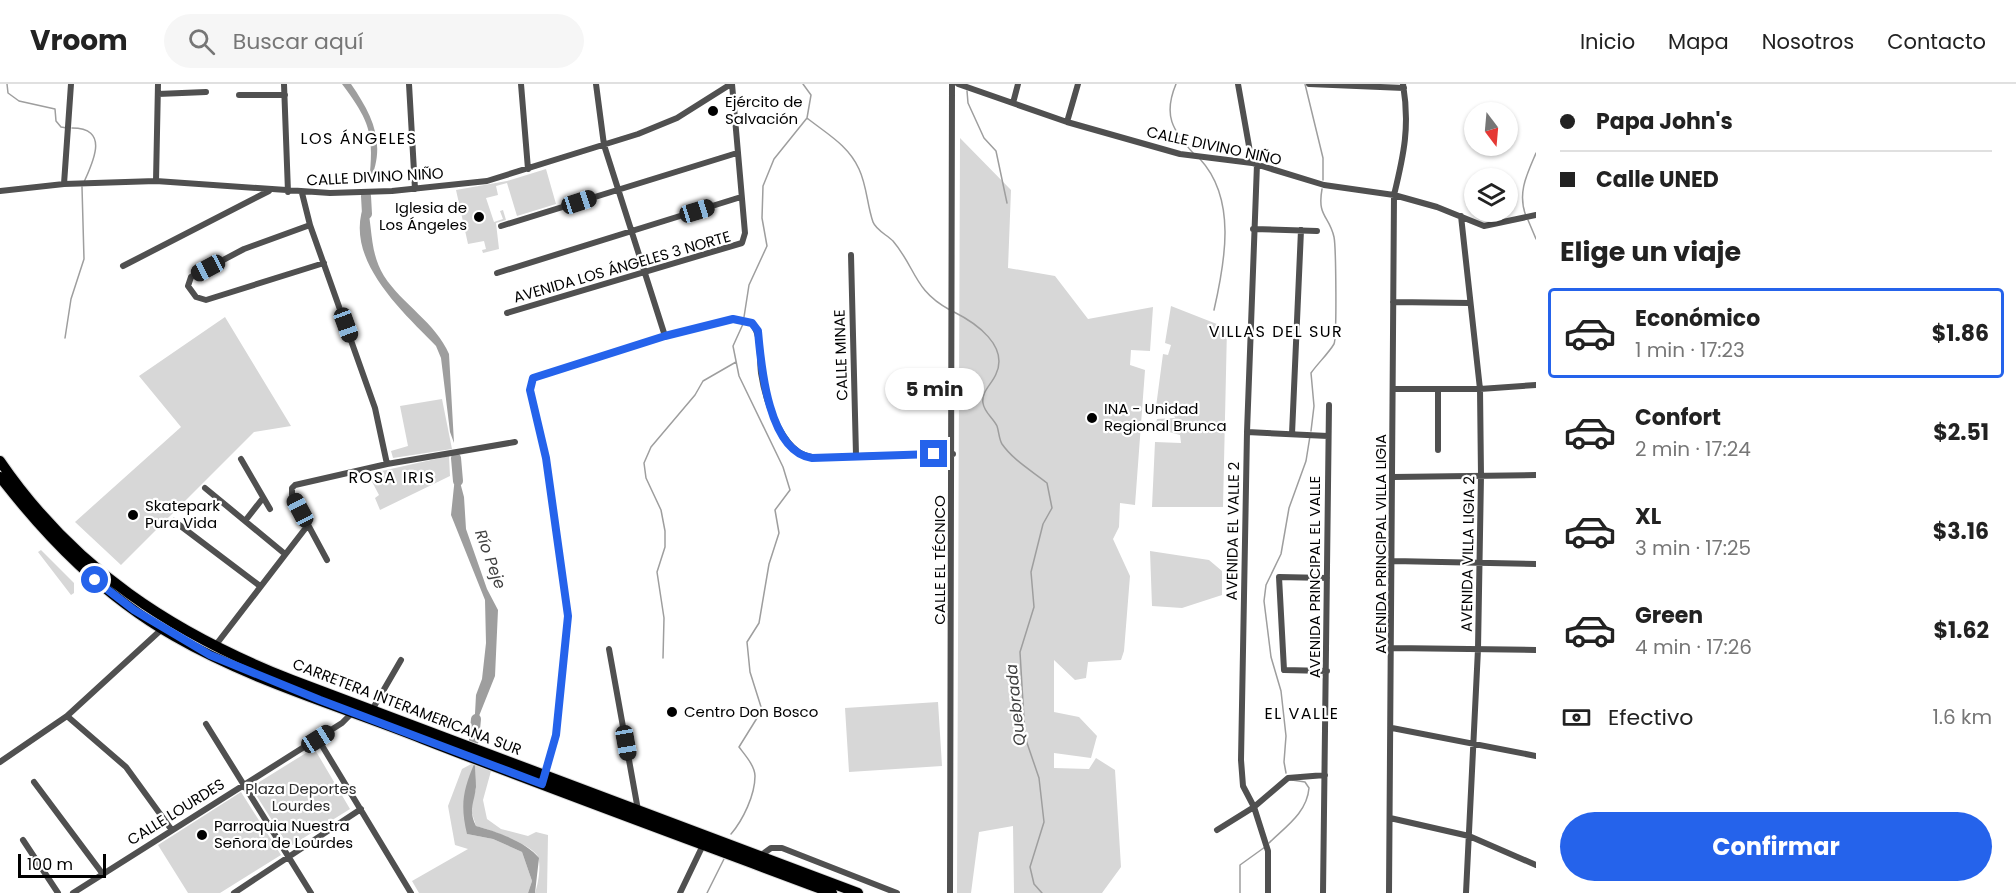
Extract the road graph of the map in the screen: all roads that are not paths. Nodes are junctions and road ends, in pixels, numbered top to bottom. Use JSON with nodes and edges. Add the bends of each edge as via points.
{"nodes":[{"id":1,"x":71,"y":84,"type":"edge"},
{"id":2,"x":158,"y":84,"type":"edge"},
{"id":3,"x":284,"y":84,"type":"edge"},
{"id":4,"x":409,"y":84,"type":"edge"},
{"id":5,"x":521,"y":84,"type":"edge"},
{"id":6,"x":596,"y":84,"type":"edge"},
{"id":7,"x":731,"y":84,"type":"edge"},
{"id":8,"x":951,"y":84,"type":"edge"},
{"id":9,"x":958,"y":84,"type":"edge"},
{"id":10,"x":1018,"y":84,"type":"edge"},
{"id":11,"x":1078,"y":84,"type":"edge"},
{"id":12,"x":1238,"y":84,"type":"edge"},
{"id":13,"x":1309,"y":84,"type":"edge"},
{"id":14,"x":1403,"y":86,"type":"edge"},
{"id":15,"x":206,"y":92,"type":"dead end"},
{"id":16,"x":158,"y":94,"type":"junction"},
{"id":17,"x":239,"y":95,"type":"dead end"},
{"id":18,"x":285,"y":95,"type":"junction"},
{"id":19,"x":1013,"y":103,"type":"junction"},
{"id":20,"x":1067,"y":122,"type":"junction"},
{"id":21,"x":604,"y":145,"type":"junction"},
{"id":22,"x":737,"y":153,"type":"junction"},
{"id":23,"x":1255,"y":163,"type":"junction"},
{"id":24,"x":528,"y":169,"type":"junction"},
{"id":25,"x":156,"y":181,"type":"junction"},
{"id":26,"x":64,"y":184,"type":"junction"},
{"id":27,"x":416,"y":189,"type":"junction"},
{"id":28,"x":618,"y":189,"type":"junction"},
{"id":29,"x":270,"y":190,"type":"junction"},
{"id":30,"x":0,"y":191,"type":"edge"},
{"id":31,"x":288,"y":192,"type":"junction"},
{"id":32,"x":302,"y":193,"type":"junction"},
{"id":33,"x":1394,"y":195,"type":"junction"},
{"id":34,"x":741,"y":197,"type":"junction"},
{"id":35,"x":1533,"y":215,"type":"edge"},
{"id":36,"x":1461,"y":216,"type":"junction"},
{"id":37,"x":310,"y":225,"type":"junction"},
{"id":38,"x":501,"y":226,"type":"dead end"},
{"id":39,"x":1253,"y":229,"type":"junction"},
{"id":40,"x":1301,"y":230,"type":"junction"},
{"id":41,"x":631,"y":231,"type":"junction"},
{"id":42,"x":1317,"y":231,"type":"dead end"},
{"id":43,"x":851,"y":255,"type":"dead end"},
{"id":44,"x":324,"y":263,"type":"junction"},
{"id":45,"x":123,"y":266,"type":"dead end"},
{"id":46,"x":645,"y":272,"type":"junction"},
{"id":47,"x":497,"y":273,"type":"dead end"},
{"id":48,"x":1393,"y":302,"type":"junction"},
{"id":49,"x":1470,"y":303,"type":"junction"},
{"id":50,"x":507,"y":313,"type":"dead end"},
{"id":51,"x":665,"y":336,"type":"junction"},
{"id":52,"x":1536,"y":385,"type":"edge"},
{"id":53,"x":1393,"y":389,"type":"junction"},
{"id":54,"x":1438,"y":389,"type":"junction"},
{"id":55,"x":1480,"y":390,"type":"junction"},
{"id":56,"x":1329,"y":405,"type":"dead end"},
{"id":57,"x":1247,"y":432,"type":"junction"},
{"id":58,"x":1292,"y":434,"type":"junction"},
{"id":59,"x":1328,"y":436,"type":"junction"},
{"id":60,"x":515,"y":442,"type":"dead end"},
{"id":61,"x":1438,"y":450,"type":"dead end"},
{"id":62,"x":856,"y":454,"type":"junction"},
{"id":63,"x":953,"y":454,"type":"junction"},
{"id":64,"x":241,"y":459,"type":"dead end"},
{"id":65,"x":0,"y":461,"type":"edge"},
{"id":66,"x":387,"y":464,"type":"junction"},
{"id":67,"x":1536,"y":475,"type":"edge"},
{"id":68,"x":1481,"y":476,"type":"junction"},
{"id":69,"x":0,"y":477,"type":"edge"},
{"id":70,"x":1393,"y":477,"type":"junction"},
{"id":71,"x":205,"y":488,"type":"dead end"},
{"id":72,"x":263,"y":498,"type":"junction"},
{"id":73,"x":270,"y":509,"type":"dead end"},
{"id":74,"x":174,"y":521,"type":"dead end"},
{"id":75,"x":245,"y":521,"type":"junction"},
{"id":76,"x":308,"y":525,"type":"junction"},
{"id":77,"x":50,"y":537,"type":"junction"},
{"id":78,"x":285,"y":554,"type":"junction"},
{"id":79,"x":327,"y":560,"type":"dead end"},
{"id":80,"x":1393,"y":561,"type":"junction"},
{"id":81,"x":1481,"y":562,"type":"junction"},
{"id":82,"x":1536,"y":564,"type":"edge"},
{"id":83,"x":1326,"y":578,"type":"junction"},
{"id":84,"x":115,"y":585,"type":"junction"},
{"id":85,"x":260,"y":586,"type":"junction"},
{"id":86,"x":162,"y":629,"type":"junction"},
{"id":87,"x":1392,"y":648,"type":"junction"},
{"id":88,"x":609,"y":649,"type":"dead end"},
{"id":89,"x":1478,"y":649,"type":"junction"},
{"id":90,"x":1536,"y":650,"type":"edge"},
{"id":91,"x":212,"y":651,"type":"junction"},
{"id":92,"x":400,"y":660,"type":"dead end"},
{"id":93,"x":1327,"y":671,"type":"junction"},
{"id":94,"x":334,"y":695,"type":"junction"},
{"id":95,"x":372,"y":710,"type":"junction"},
{"id":96,"x":352,"y":712,"type":"junction"},
{"id":97,"x":67,"y":716,"type":"junction"},
{"id":98,"x":389,"y":716,"type":"junction"},
{"id":99,"x":206,"y":724,"type":"dead end"},
{"id":100,"x":1392,"y":728,"type":"junction"},
{"id":101,"x":318,"y":739,"type":"junction"},
{"id":102,"x":1474,"y":744,"type":"junction"},
{"id":103,"x":1536,"y":756,"type":"edge"},
{"id":104,"x":0,"y":762,"type":"edge"},
{"id":105,"x":1325,"y":775,"type":"junction"},
{"id":106,"x":543,"y":779,"type":"junction"},
{"id":107,"x":34,"y":782,"type":"dead end"},
{"id":108,"x":243,"y":784,"type":"junction"},
{"id":109,"x":1254,"y":807,"type":"junction"},
{"id":110,"x":361,"y":809,"type":"junction"},
{"id":111,"x":638,"y":810,"type":"junction"},
{"id":112,"x":1390,"y":818,"type":"junction"},
{"id":113,"x":171,"y":829,"type":"junction"},
{"id":114,"x":1218,"y":830,"type":"dead end"},
{"id":115,"x":1469,"y":836,"type":"junction"},
{"id":116,"x":22,"y":840,"type":"dead end"},
{"id":117,"x":703,"y":844,"type":"junction"},
{"id":118,"x":288,"y":856,"type":"junction"},
{"id":119,"x":760,"y":856,"type":"junction"},
{"id":120,"x":1536,"y":864,"type":"edge"},
{"id":121,"x":102,"y":873,"type":"junction"},
{"id":122,"x":856,"y":892,"type":"edge"},
{"id":123,"x":58,"y":893,"type":"edge"},
{"id":124,"x":73,"y":893,"type":"edge"},
{"id":125,"x":234,"y":893,"type":"edge"},
{"id":126,"x":312,"y":893,"type":"edge"},
{"id":127,"x":411,"y":893,"type":"edge"},
{"id":128,"x":680,"y":893,"type":"edge"},
{"id":129,"x":832,"y":893,"type":"edge"},
{"id":130,"x":897,"y":893,"type":"edge"},
{"id":131,"x":950,"y":893,"type":"edge"},
{"id":132,"x":1268,"y":893,"type":"edge"},
{"id":133,"x":1323,"y":893,"type":"edge"},
{"id":134,"x":1389,"y":893,"type":"edge"},
{"id":135,"x":1466,"y":893,"type":"edge"}],
"edges":[{"from":1,"to":26,"type":"street"},
{"from":2,"to":16,"type":"street"},
{"from":3,"to":18,"type":"street"},
{"from":4,"to":27,"type":"street"},
{"from":5,"to":24,"type":"street"},
{"from":6,"to":21,"type":"street"},
{"from":7,"to":21,"type":"street","name":"CALLE DIVINO NIÑO","via":[[677,118]]},
{"from":7,"to":22,"type":"street"},
{"from":8,"to":63,"type":"street","name":"CALLE EL TÉCNICO"},
{"from":9,"to":19,"type":"street","name":"CALLE DIVINO NIÑO"},
{"from":10,"to":19,"type":"street"},
{"from":11,"to":20,"type":"street"},
{"from":12,"to":23,"type":"street","name":"AVENIDA EL VALLE 2"},
{"from":13,"to":14,"type":"street"},
{"from":14,"to":33,"type":"street","name":"AVENIDA PRINCIPAL VILLA LIGIA","via":[[1407,142]]},
{"from":15,"to":16,"type":"street"},
{"from":16,"to":25,"type":"street"},
{"from":17,"to":18,"type":"street"},
{"from":18,"to":31,"type":"street"},
{"from":19,"to":20,"type":"street","name":"CALLE DIVINO NIÑO"},
{"from":20,"to":23,"type":"street","name":"CALLE DIVINO NIÑO","via":[[1180,154]]},
{"from":21,"to":24,"type":"street","name":"CALLE DIVINO NIÑO"},
{"from":21,"to":28,"type":"street"},
{"from":22,"to":28,"type":"street"},
{"from":22,"to":34,"type":"street"},
{"from":23,"to":33,"type":"street","name":"CALLE DIVINO NIÑO","via":[[1324,185]]},
{"from":23,"to":39,"type":"street","name":"AVENIDA EL VALLE 2"},
{"from":24,"to":27,"type":"street","name":"CALLE DIVINO NIÑO","via":[[487,181]]},
{"from":25,"to":26,"type":"street","name":"CALLE DIVINO NIÑO"},
{"from":25,"to":29,"type":"street","name":"CALLE DIVINO NIÑO"},
{"from":26,"to":30,"type":"street","name":"CALLE DIVINO NIÑO"},
{"from":27,"to":32,"type":"street","name":"CALLE DIVINO NIÑO"},
{"from":28,"to":38,"type":"street"},
{"from":28,"to":41,"type":"street"},
{"from":29,"to":31,"type":"street","name":"CALLE DIVINO NIÑO"},
{"from":29,"to":45,"type":"street"},
{"from":31,"to":32,"type":"street","name":"CALLE DIVINO NIÑO"},
{"from":32,"to":37,"type":"street"},
{"from":33,"to":36,"type":"street","name":"CALLE DIVINO NIÑO"},
{"from":33,"to":48,"type":"street","name":"AVENIDA PRINCIPAL VILLA LIGIA"},
{"from":34,"to":41,"type":"street"},
{"from":34,"to":46,"type":"street","name":"AVENIDA LOS ÁNGELES 3 NORTE","via":[[745,233],[742,243]]},
{"from":35,"to":36,"type":"street","name":"CALLE DIVINO NIÑO","via":[[1484,226]]},
{"from":36,"to":49,"type":"street","name":"AVENIDA VILLA LIGIA 2"},
{"from":37,"to":44,"type":"street"},
{"from":37,"to":44,"type":"street","via":[[244,249],[190,278],[188,286],[196,297],[206,300]]},
{"from":39,"to":40,"type":"street"},
{"from":39,"to":57,"type":"street","name":"AVENIDA EL VALLE 2"},
{"from":40,"to":42,"type":"street"},
{"from":40,"to":58,"type":"street"},
{"from":41,"to":46,"type":"street"},
{"from":41,"to":47,"type":"street"},
{"from":43,"to":62,"type":"street","name":"CALLE MINAE"},
{"from":44,"to":66,"type":"street","via":[[375,408]]},
{"from":46,"to":50,"type":"street","name":"AVENIDA LOS ÁNGELES 3 NORTE"},
{"from":46,"to":51,"type":"street"},
{"from":48,"to":49,"type":"street"},
{"from":48,"to":53,"type":"street","name":"AVENIDA PRINCIPAL VILLA LIGIA"},
{"from":49,"to":55,"type":"street","name":"AVENIDA VILLA LIGIA 2"},
{"from":51,"to":62,"type":"street","via":[[733,319],[752,323],[758,331],[764,388],[773,414],[792,447],[812,458]]},
{"from":51,"to":106,"type":"street","via":[[530,382],[546,458],[568,616],[556,735]]},
{"from":52,"to":55,"type":"street"},
{"from":53,"to":54,"type":"street"},
{"from":53,"to":70,"type":"street","name":"AVENIDA PRINCIPAL VILLA LIGIA"},
{"from":54,"to":55,"type":"street"},
{"from":54,"to":61,"type":"street"},
{"from":55,"to":68,"type":"street","name":"AVENIDA VILLA LIGIA 2"},
{"from":56,"to":59,"type":"street","name":"AVENIDA PRINCIPAL EL VALLE"},
{"from":57,"to":58,"type":"street"},
{"from":57,"to":109,"type":"street","name":"AVENIDA EL VALLE 2","via":[[1241,760],[1244,786]]},
{"from":58,"to":59,"type":"street"},
{"from":59,"to":83,"type":"street","name":"AVENIDA PRINCIPAL EL VALLE"},
{"from":60,"to":66,"type":"street"},
{"from":62,"to":63,"type":"street"},
{"from":63,"to":131,"type":"street","name":"CALLE EL TÉCNICO"},
{"from":64,"to":72,"type":"street"},
{"from":65,"to":84,"type":"highway","name":"CARRETERA INTERAMERICANA SUR","via":[[44,518]]},
{"from":66,"to":76,"type":"street","via":[[296,484],[292,495]]},
{"from":67,"to":68,"type":"street"},
{"from":68,"to":70,"type":"street"},
{"from":68,"to":81,"type":"street","name":"AVENIDA VILLA LIGIA 2"},
{"from":69,"to":77,"type":"highway","name":"CARRETERA INTERAMERICANA SUR"},
{"from":70,"to":80,"type":"street","name":"AVENIDA PRINCIPAL VILLA LIGIA"},
{"from":71,"to":75,"type":"street"},
{"from":72,"to":73,"type":"street"},
{"from":72,"to":75,"type":"street"},
{"from":74,"to":85,"type":"street"},
{"from":75,"to":78,"type":"street"},
{"from":76,"to":78,"type":"street"},
{"from":76,"to":79,"type":"street"},
{"from":77,"to":84,"type":"highway","via":[[101,579]]},
{"from":77,"to":86,"type":"highway","name":"CARRETERA INTERAMERICANA SUR","via":[[95,580]]},
{"from":78,"to":85,"type":"street"},
{"from":80,"to":81,"type":"street"},
{"from":80,"to":87,"type":"street","name":"AVENIDA PRINCIPAL VILLA LIGIA"},
{"from":81,"to":82,"type":"street"},
{"from":81,"to":89,"type":"street","name":"AVENIDA VILLA LIGIA 2"},
{"from":83,"to":93,"type":"street","name":"AVENIDA PRINCIPAL EL VALLE"},
{"from":83,"to":93,"type":"street","via":[[1280,577],[1284,670]]},
{"from":84,"to":91,"type":"highway","name":"CARRETERA INTERAMERICANA SUR"},
{"from":85,"to":91,"type":"street"},
{"from":86,"to":91,"type":"highway","name":"CARRETERA INTERAMERICANA SUR"},
{"from":86,"to":97,"type":"street"},
{"from":87,"to":89,"type":"street"},
{"from":87,"to":100,"type":"street","name":"AVENIDA PRINCIPAL VILLA LIGIA"},
{"from":88,"to":111,"type":"street"},
{"from":89,"to":90,"type":"street"},
{"from":89,"to":102,"type":"street","name":"AVENIDA VILLA LIGIA 2"},
{"from":91,"to":94,"type":"highway","name":"CARRETERA INTERAMERICANA SUR"},
{"from":91,"to":96,"type":"highway","name":"CARRETERA INTERAMERICANA SUR"},
{"from":92,"to":95,"type":"street"},
{"from":93,"to":105,"type":"street","name":"AVENIDA PRINCIPAL EL VALLE"},
{"from":94,"to":95,"type":"highway","name":"CARRETERA INTERAMERICANA SUR"},
{"from":94,"to":96,"type":"street"},
{"from":95,"to":98,"type":"highway","name":"CARRETERA INTERAMERICANA SUR"},
{"from":96,"to":98,"type":"street"},
{"from":96,"to":101,"type":"street","name":"CALLE LOURDES"},
{"from":96,"to":106,"type":"highway","name":"CARRETERA INTERAMERICANA SUR"},
{"from":97,"to":104,"type":"street"},
{"from":97,"to":113,"type":"street","via":[[126,767]]},
{"from":98,"to":106,"type":"highway","name":"CARRETERA INTERAMERICANA SUR"},
{"from":99,"to":108,"type":"street"},
{"from":100,"to":102,"type":"street"},
{"from":100,"to":112,"type":"street","name":"AVENIDA PRINCIPAL VILLA LIGIA"},
{"from":101,"to":108,"type":"street","name":"CALLE LOURDES"},
{"from":101,"to":110,"type":"street"},
{"from":102,"to":103,"type":"street"},
{"from":102,"to":115,"type":"street","name":"AVENIDA VILLA LIGIA 2"},
{"from":105,"to":109,"type":"street","via":[[1288,778]]},
{"from":105,"to":133,"type":"street","name":"AVENIDA PRINCIPAL EL VALLE"},
{"from":106,"to":111,"type":"highway","name":"CARRETERA INTERAMERICANA SUR"},
{"from":106,"to":117,"type":"highway","name":"CARRETERA INTERAMERICANA SUR"},
{"from":107,"to":121,"type":"street"},
{"from":108,"to":113,"type":"street","name":"CALLE LOURDES"},
{"from":108,"to":118,"type":"street"},
{"from":109,"to":114,"type":"street"},
{"from":109,"to":132,"type":"street","name":"AVENIDA EL VALLE 2","via":[[1268,849]]},
{"from":110,"to":118,"type":"street"},
{"from":110,"to":127,"type":"street"},
{"from":111,"to":119,"type":"highway","name":"CARRETERA INTERAMERICANA SUR"},
{"from":112,"to":115,"type":"street"},
{"from":112,"to":134,"type":"street","name":"AVENIDA PRINCIPAL VILLA LIGIA"},
{"from":113,"to":121,"type":"street","name":"CALLE LOURDES"},
{"from":115,"to":120,"type":"street"},
{"from":115,"to":135,"type":"street","name":"AVENIDA VILLA LIGIA 2"},
{"from":116,"to":123,"type":"street"},
{"from":117,"to":128,"type":"street"},
{"from":117,"to":129,"type":"highway","name":"CARRETERA INTERAMERICANA SUR"},
{"from":118,"to":125,"type":"street"},
{"from":118,"to":126,"type":"street"},
{"from":119,"to":122,"type":"highway","name":"CARRETERA INTERAMERICANA SUR"},
{"from":119,"to":130,"type":"street","via":[[771,848],[782,848]]},
{"from":121,"to":124,"type":"street","name":"CALLE LOURDES"}]}
